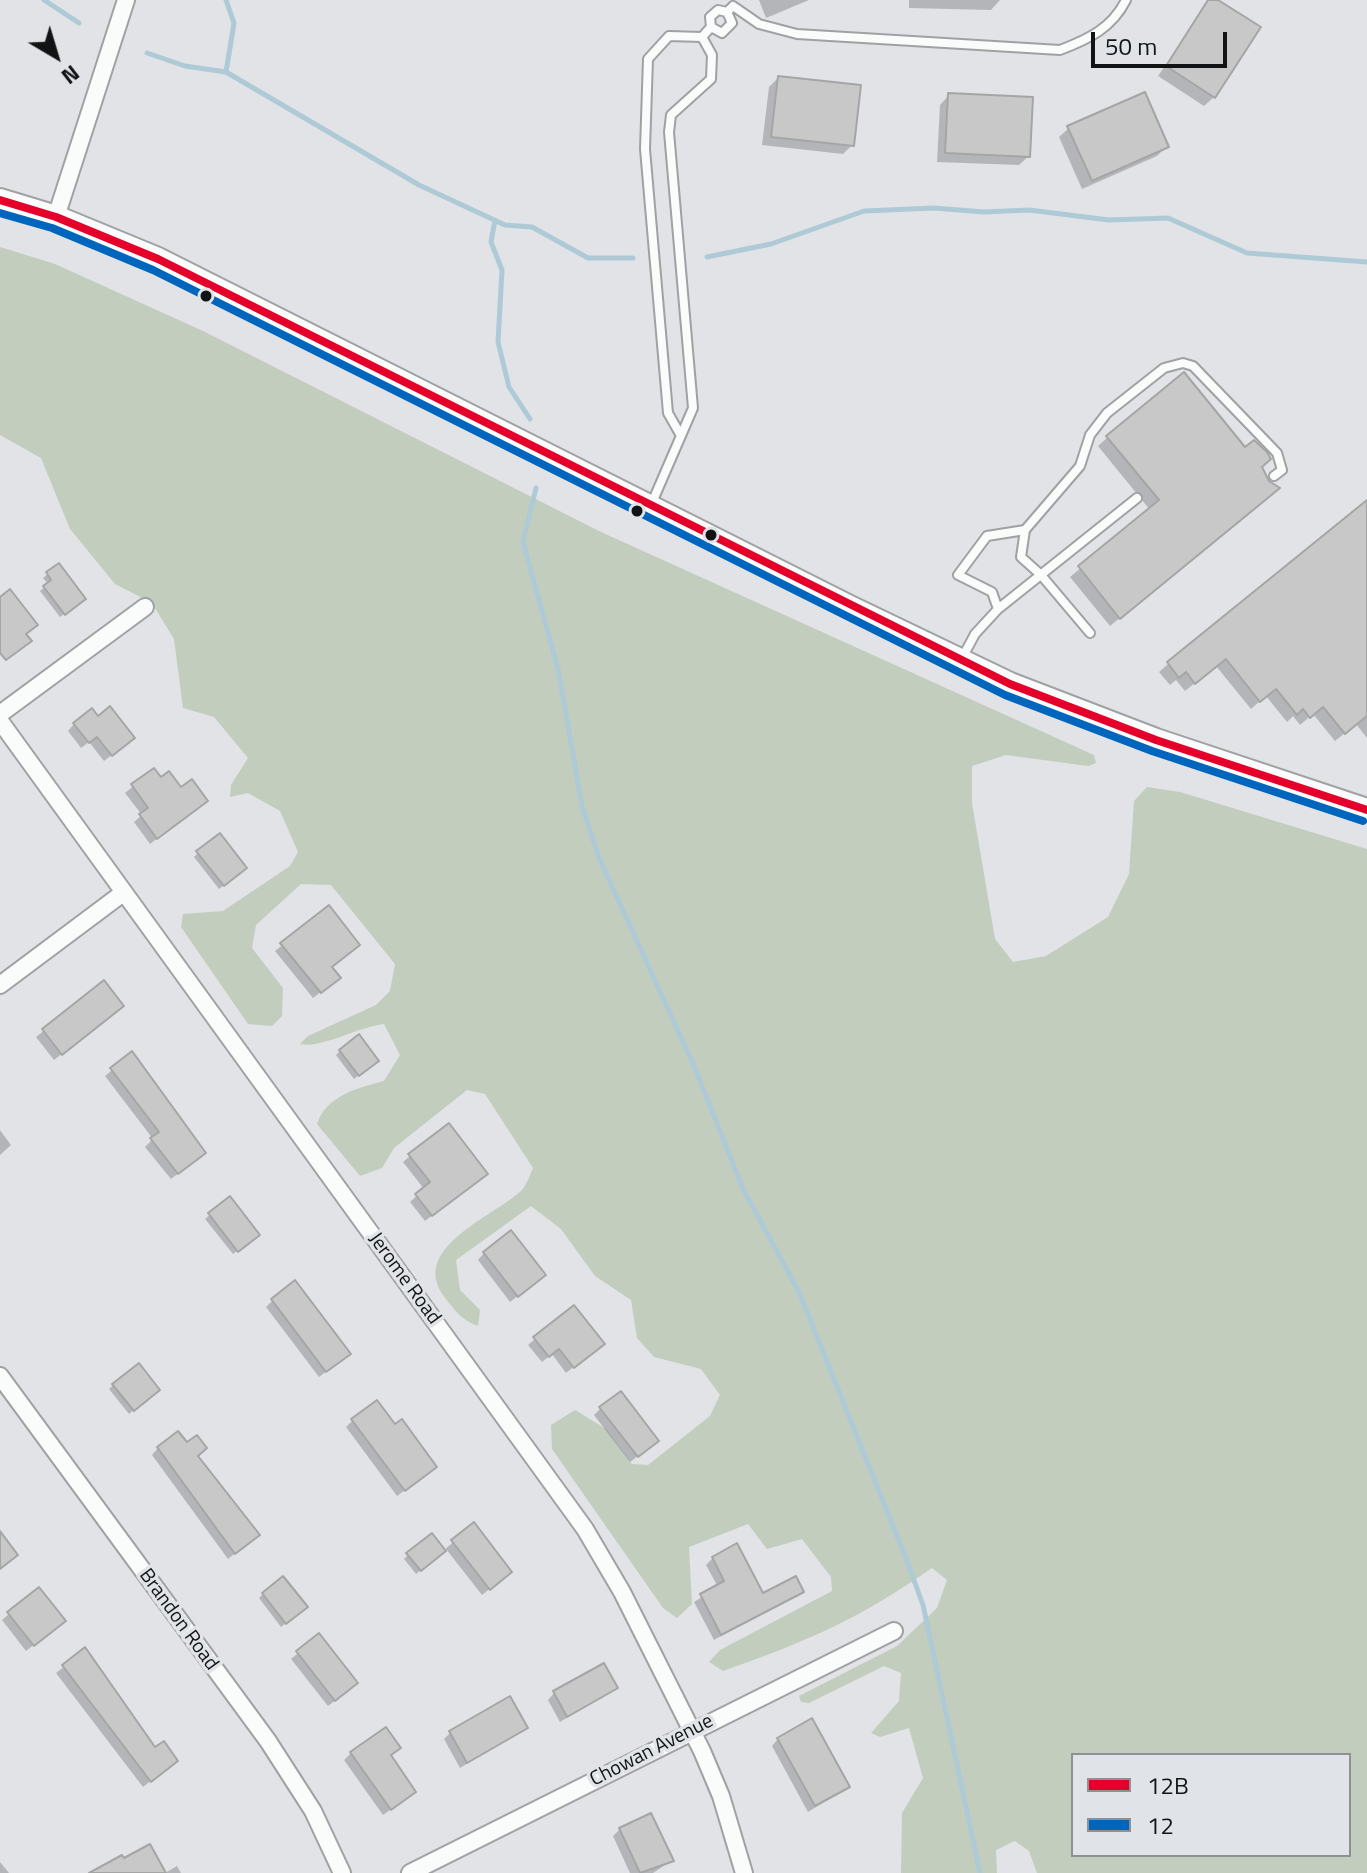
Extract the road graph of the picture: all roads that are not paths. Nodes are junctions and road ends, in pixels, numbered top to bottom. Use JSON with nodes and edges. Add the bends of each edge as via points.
{"nodes":[{"id":1,"x":126,"y":0,"type":"edge"},
{"id":2,"x":1126,"y":0,"type":"edge"},
{"id":3,"x":730,"y":6,"type":"edge"},
{"id":4,"x":711,"y":27,"type":"junction"},
{"id":5,"x":702,"y":37,"type":"junction"},
{"id":6,"x":0,"y":200,"type":"edge"},
{"id":7,"x":56,"y":217,"type":"junction"},
{"id":8,"x":680,"y":434,"type":"junction"},
{"id":9,"x":1274,"y":476,"type":"dead end"},
{"id":10,"x":1137,"y":498,"type":"dead end"},
{"id":11,"x":650,"y":507,"type":"junction"},
{"id":12,"x":1025,"y":530,"type":"junction"},
{"id":13,"x":1041,"y":575,"type":"junction"},
{"id":14,"x":145,"y":607,"type":"dead end"},
{"id":15,"x":998,"y":609,"type":"junction"},
{"id":16,"x":1090,"y":633,"type":"dead end"},
{"id":17,"x":961,"y":660,"type":"junction"},
{"id":18,"x":0,"y":714,"type":"edge"},
{"id":19,"x":0,"y":721,"type":"edge"},
{"id":20,"x":1367,"y":810,"type":"edge"},
{"id":21,"x":123,"y":893,"type":"junction"},
{"id":22,"x":0,"y":985,"type":"edge"},
{"id":23,"x":0,"y":1376,"type":"edge"},
{"id":24,"x":894,"y":1631,"type":"dead end"},
{"id":25,"x":692,"y":1731,"type":"junction"},
{"id":26,"x":342,"y":1873,"type":"edge"},
{"id":27,"x":410,"y":1873,"type":"edge"},
{"id":28,"x":744,"y":1873,"type":"edge"}],
"edges":[{"from":1,"to":7,"type":"street"},
{"from":2,"to":3,"type":"lane","via":[[1117,19],[1088,40],[1060,50],[797,34],[759,24]]},
{"from":3,"to":4,"type":"lane","via":[[710,17]]},
{"from":3,"to":4,"type":"lane","via":[[732,23],[722,33]]},
{"from":4,"to":5,"type":"lane"},
{"from":5,"to":8,"type":"lane","via":[[712,55],[711,79],[671,115],[669,132],[693,408]]},
{"from":5,"to":8,"type":"lane","via":[[669,36],[648,59],[645,149],[668,413]]},
{"from":6,"to":7,"type":"street"},
{"from":7,"to":11,"type":"street","via":[[158,259]]},
{"from":8,"to":11,"type":"lane"},
{"from":9,"to":12,"type":"lane","via":[[1282,470],[1277,453],[1201,371],[1183,363],[1164,368],[1107,413],[1090,435],[1080,466]]},
{"from":10,"to":13,"type":"lane"},
{"from":11,"to":17,"type":"street"},
{"from":12,"to":13,"type":"lane","via":[[1021,557]]},
{"from":12,"to":15,"type":"lane","via":[[987,536],[958,575],[992,592]]},
{"from":13,"to":15,"type":"lane"},
{"from":13,"to":16,"type":"lane"},
{"from":14,"to":18,"type":"street"},
{"from":15,"to":17,"type":"lane"},
{"from":17,"to":20,"type":"street","via":[[1156,740]]},
{"from":19,"to":21,"type":"street","name":"Jerome Road"},
{"from":21,"to":22,"type":"street"},
{"from":21,"to":25,"type":"street","name":"Jerome Road","via":[[585,1529]]},
{"from":23,"to":26,"type":"street","name":"Brandon Road","via":[[268,1741],[313,1811]]},
{"from":24,"to":25,"type":"street","name":"Chowan Avenue"},
{"from":25,"to":27,"type":"street","name":"Chowan Avenue"},
{"from":25,"to":28,"type":"street","name":"Jerome Road","via":[[721,1796]]}]}
